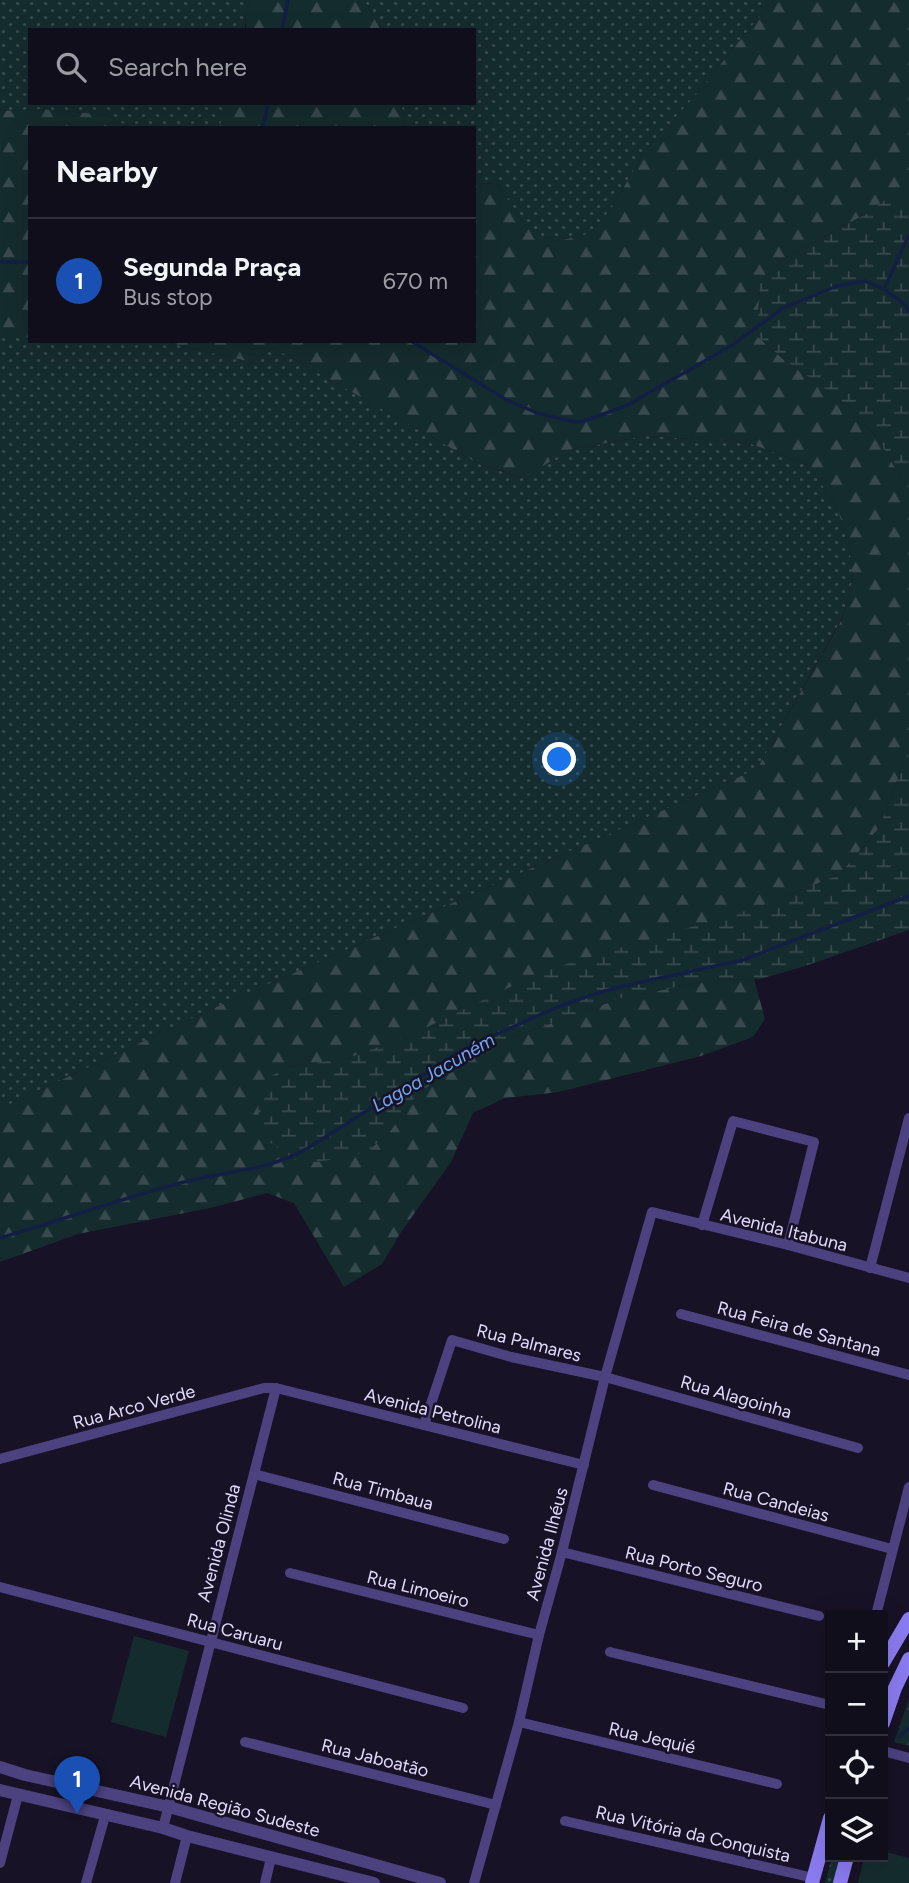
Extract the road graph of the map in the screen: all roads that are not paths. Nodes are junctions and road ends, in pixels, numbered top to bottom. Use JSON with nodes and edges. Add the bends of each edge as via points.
{"nodes":[{"id":1,"x":909,"y":1118,"type":"edge"},
{"id":2,"x":652,"y":1212,"type":"joint"},
{"id":3,"x":702,"y":1225,"type":"junction"},
{"id":4,"x":788,"y":1245,"type":"junction"},
{"id":5,"x":870,"y":1268,"type":"junction"},
{"id":6,"x":909,"y":1278,"type":"edge"},
{"id":7,"x":681,"y":1314,"type":"dead end"},
{"id":8,"x":909,"y":1375,"type":"edge"},
{"id":9,"x":605,"y":1377,"type":"junction"},
{"id":10,"x":276,"y":1388,"type":"junction"},
{"id":11,"x":424,"y":1425,"type":"junction"},
{"id":12,"x":858,"y":1448,"type":"dead end"},
{"id":13,"x":0,"y":1458,"type":"edge"},
{"id":14,"x":584,"y":1465,"type":"junction"},
{"id":15,"x":254,"y":1474,"type":"junction"},
{"id":16,"x":653,"y":1485,"type":"dead end"},
{"id":17,"x":909,"y":1487,"type":"edge"},
{"id":18,"x":504,"y":1539,"type":"dead end"},
{"id":19,"x":892,"y":1549,"type":"junction"},
{"id":20,"x":562,"y":1552,"type":"junction"},
{"id":21,"x":290,"y":1573,"type":"dead end"},
{"id":22,"x":0,"y":1587,"type":"edge"},
{"id":23,"x":877,"y":1610,"type":"edge"},
{"id":24,"x":819,"y":1616,"type":"dead end"},
{"id":25,"x":909,"y":1619,"type":"edge"},
{"id":26,"x":539,"y":1635,"type":"junction"},
{"id":27,"x":210,"y":1642,"type":"junction"},
{"id":28,"x":610,"y":1652,"type":"dead end"},
{"id":29,"x":888,"y":1655,"type":"edge"},
{"id":30,"x":909,"y":1659,"type":"edge"},
{"id":31,"x":825,"y":1704,"type":"edge"},
{"id":32,"x":463,"y":1707,"type":"dead end"},
{"id":33,"x":888,"y":1708,"type":"edge"},
{"id":34,"x":519,"y":1722,"type":"junction"},
{"id":35,"x":245,"y":1742,"type":"dead end"},
{"id":36,"x":888,"y":1752,"type":"edge"},
{"id":37,"x":909,"y":1758,"type":"edge"},
{"id":38,"x":0,"y":1767,"type":"edge"},
{"id":39,"x":777,"y":1784,"type":"dead end"},
{"id":40,"x":0,"y":1790,"type":"edge"},
{"id":41,"x":18,"y":1795,"type":"junction"},
{"id":42,"x":496,"y":1805,"type":"junction"},
{"id":43,"x":169,"y":1807,"type":"junction"},
{"id":44,"x":105,"y":1815,"type":"junction"},
{"id":45,"x":565,"y":1821,"type":"dead end"},
{"id":46,"x":163,"y":1828,"type":"junction"},
{"id":47,"x":187,"y":1836,"type":"junction"},
{"id":48,"x":825,"y":1837,"type":"edge"},
{"id":49,"x":271,"y":1858,"type":"junction"},
{"id":50,"x":846,"y":1862,"type":"edge"},
{"id":51,"x":0,"y":1863,"type":"edge"},
{"id":52,"x":349,"y":1880,"type":"edge"},
{"id":53,"x":813,"y":1881,"type":"edge"},
{"id":54,"x":86,"y":1883,"type":"edge"},
{"id":55,"x":176,"y":1883,"type":"edge"},
{"id":56,"x":265,"y":1883,"type":"edge"},
{"id":57,"x":374,"y":1883,"type":"edge"},
{"id":58,"x":440,"y":1883,"type":"edge"},
{"id":59,"x":474,"y":1883,"type":"edge"},
{"id":60,"x":840,"y":1883,"type":"edge"}],
"edges":[{"from":1,"to":5,"type":"street"},
{"from":2,"to":3,"type":"street","name":"Avenida Itabuna"},
{"from":2,"to":9,"type":"street","name":"Avenida Ilhéus"},
{"from":3,"to":4,"type":"street","name":"Avenida Itabuna"},
{"from":3,"to":4,"type":"street","via":[[733,1121],[814,1142]]},
{"from":4,"to":5,"type":"street","name":"Avenida Itabuna"},
{"from":5,"to":6,"type":"street","name":"Avenida Itabuna"},
{"from":7,"to":8,"type":"street","name":"Rua Feira de Santana"},
{"from":9,"to":11,"type":"street","name":"Rua Palmares","via":[[452,1340]]},
{"from":9,"to":12,"type":"street","name":"Rua Alagoinha"},
{"from":9,"to":14,"type":"street","name":"Avenida Ilhéus"},
{"from":10,"to":11,"type":"street","name":"Avenida Petrolina"},
{"from":10,"to":13,"type":"street","name":"Rua Arco Verde"},
{"from":10,"to":15,"type":"street","name":"Avenida Olinda"},
{"from":11,"to":14,"type":"street","name":"Avenida Petrolina"},
{"from":14,"to":20,"type":"street","name":"Avenida Ilhéus"},
{"from":15,"to":18,"type":"street","name":"Rua Timbaua"},
{"from":15,"to":27,"type":"street","name":"Avenida Olinda"},
{"from":16,"to":19,"type":"street","name":"Rua Candeias"},
{"from":17,"to":19,"type":"street"},
{"from":19,"to":23,"type":"street"},
{"from":20,"to":24,"type":"street","name":"Rua Porto Seguro"},
{"from":20,"to":26,"type":"street","name":"Avenida Ilhéus"},
{"from":21,"to":26,"type":"street","name":"Rua Limoeiro"},
{"from":22,"to":27,"type":"street","name":"Rua Caruaru"},
{"from":25,"to":29,"type":"main road"},
{"from":26,"to":34,"type":"street","name":"Avenida Ilhéus"},
{"from":27,"to":32,"type":"street","name":"Rua Caruaru"},
{"from":27,"to":43,"type":"street","name":"Avenida Olinda"},
{"from":28,"to":31,"type":"street"},
{"from":30,"to":33,"type":"main road"},
{"from":34,"to":39,"type":"street","name":"Rua Jequié"},
{"from":34,"to":42,"type":"street","name":"Avenida Ilhéus"},
{"from":35,"to":42,"type":"street","name":"Rua Jaboatão"},
{"from":36,"to":37,"type":"street"},
{"from":38,"to":43,"type":"street","name":"Avenida Região Sudeste"},
{"from":40,"to":41,"type":"street"},
{"from":41,"to":44,"type":"street"},
{"from":41,"to":51,"type":"street"},
{"from":42,"to":59,"type":"street","name":"Avenida Ilhéus"},
{"from":43,"to":46,"type":"street","name":"Avenida Olinda"},
{"from":43,"to":58,"type":"street","name":"Avenida Região Sudeste"},
{"from":44,"to":46,"type":"street"},
{"from":44,"to":54,"type":"street"},
{"from":45,"to":53,"type":"street","name":"Rua Vitória da Conquista"},
{"from":46,"to":47,"type":"street"},
{"from":47,"to":49,"type":"street"},
{"from":47,"to":55,"type":"street"},
{"from":48,"to":53,"type":"main road"},
{"from":49,"to":52,"type":"street"},
{"from":49,"to":56,"type":"street"},
{"from":50,"to":60,"type":"main road"},
{"from":52,"to":57,"type":"street"}]}
